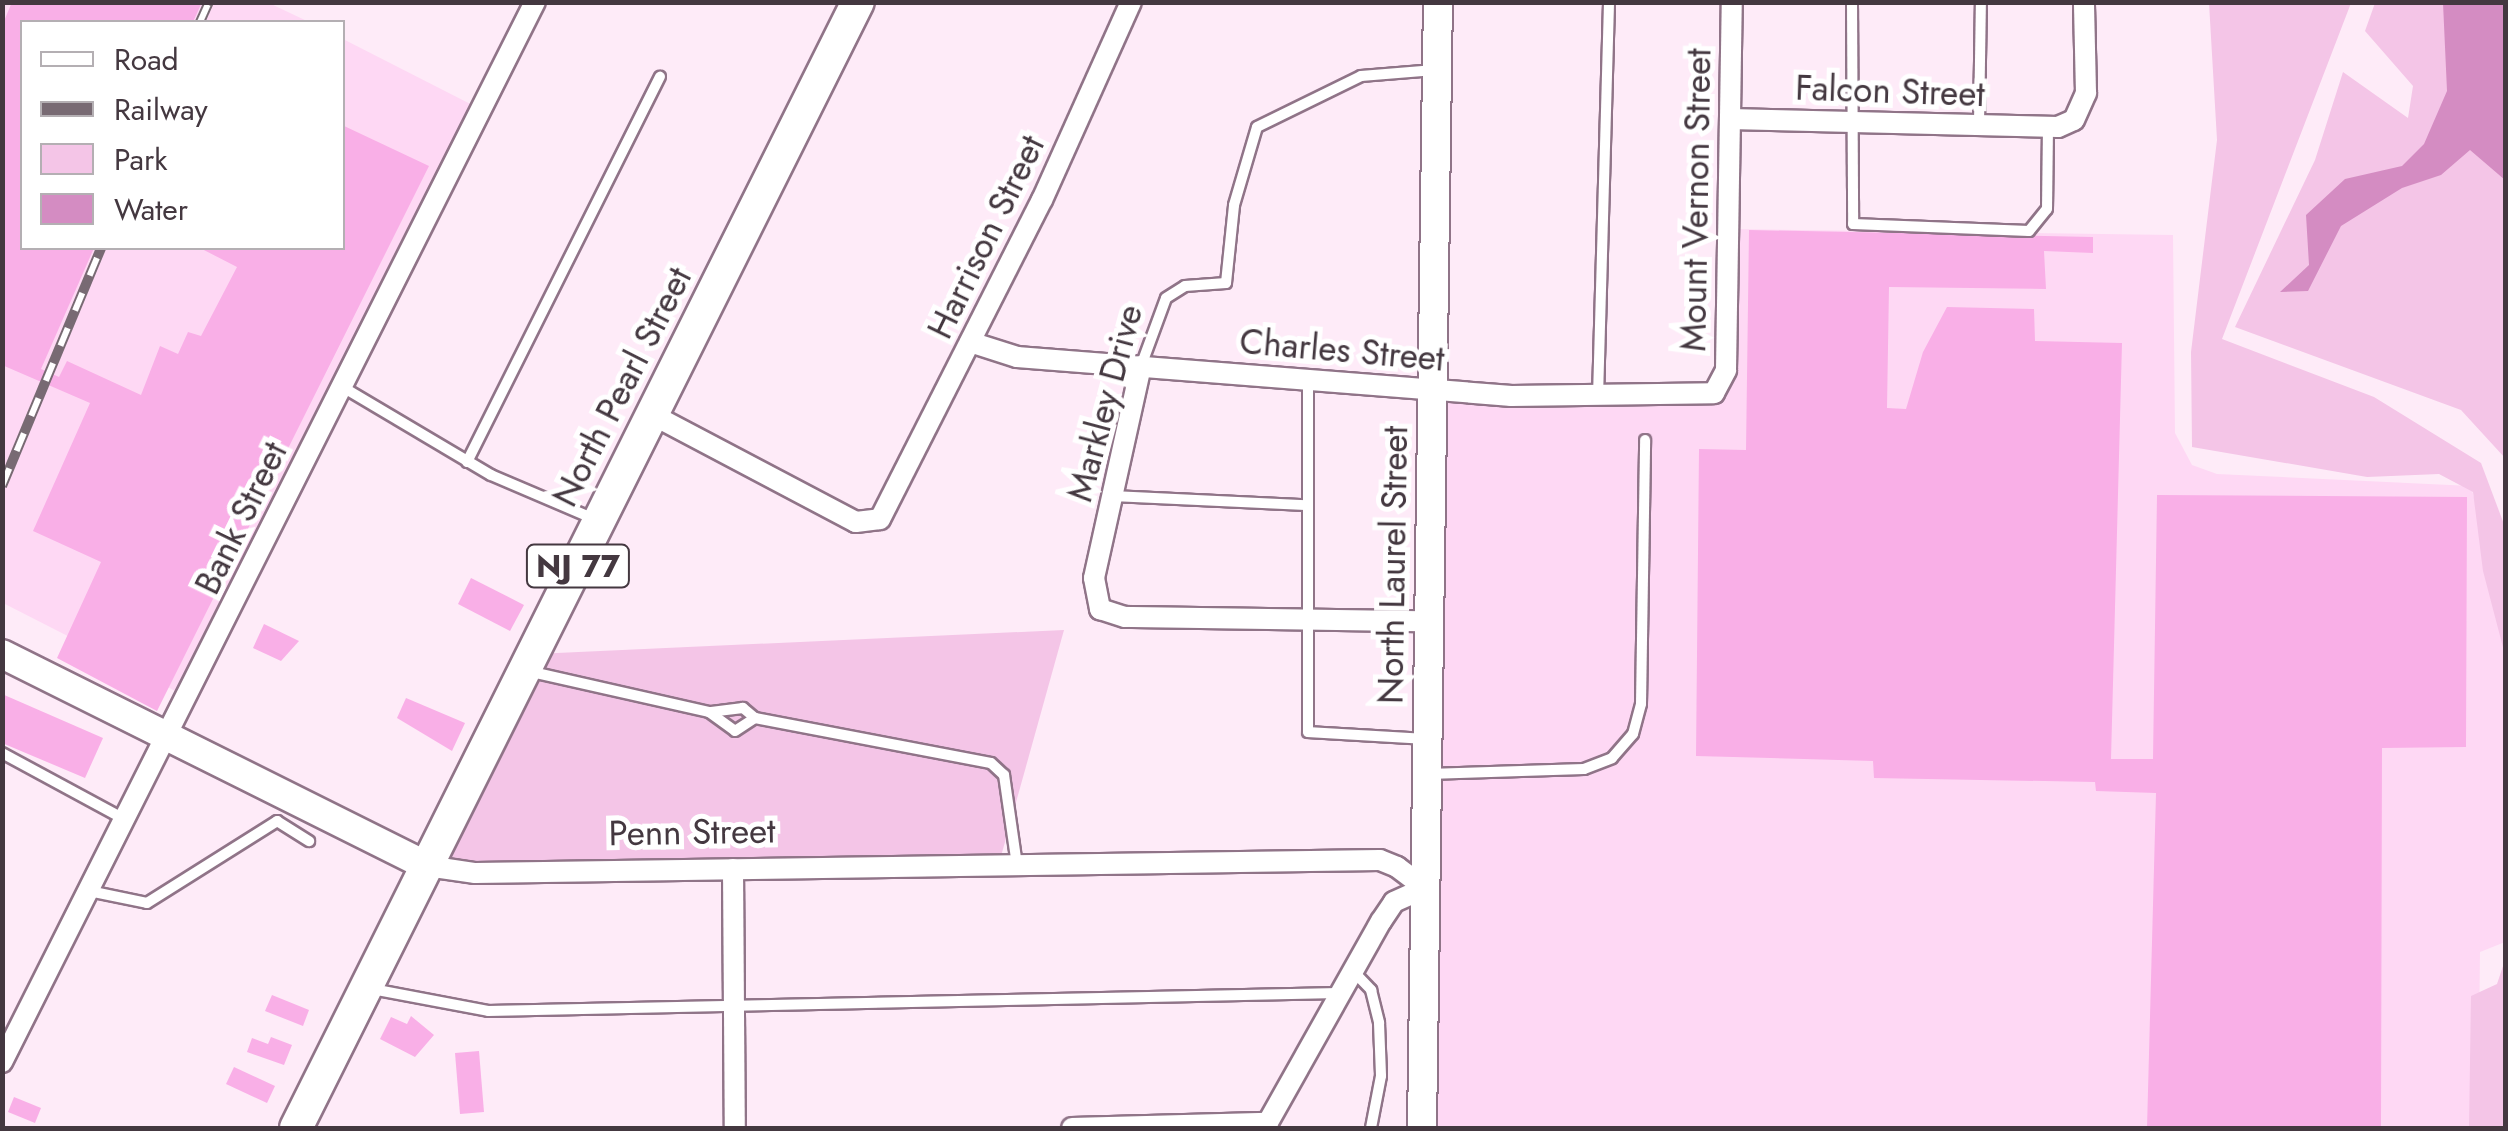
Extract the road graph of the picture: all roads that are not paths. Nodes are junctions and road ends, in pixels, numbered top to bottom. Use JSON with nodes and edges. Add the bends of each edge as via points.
{"nodes":[{"id":1,"x":536,"y":2,"type":"edge"},
{"id":2,"x":858,"y":2,"type":"edge"},
{"id":3,"x":1131,"y":2,"type":"edge"},
{"id":4,"x":1438,"y":2,"type":"edge"},
{"id":5,"x":1609,"y":2,"type":"edge"},
{"id":6,"x":1732,"y":2,"type":"edge"},
{"id":7,"x":1852,"y":2,"type":"edge"},
{"id":8,"x":1981,"y":2,"type":"edge"},
{"id":9,"x":2084,"y":2,"type":"edge"},
{"id":10,"x":1436,"y":70,"type":"junction"},
{"id":11,"x":660,"y":77,"type":"dead end"},
{"id":12,"x":1730,"y":119,"type":"junction"},
{"id":13,"x":1850,"y":122,"type":"junction"},
{"id":14,"x":1980,"y":126,"type":"junction"},
{"id":15,"x":2048,"y":127,"type":"junction"},
{"id":16,"x":970,"y":342,"type":"junction"},
{"id":17,"x":1141,"y":366,"type":"junction"},
{"id":18,"x":1308,"y":380,"type":"junction"},
{"id":19,"x":341,"y":386,"type":"junction"},
{"id":20,"x":1434,"y":390,"type":"junction"},
{"id":21,"x":1710,"y":394,"type":"joint"},
{"id":22,"x":1598,"y":398,"type":"junction"},
{"id":23,"x":653,"y":416,"type":"junction"},
{"id":24,"x":1645,"y":440,"type":"dead end"},
{"id":25,"x":467,"y":462,"type":"junction"},
{"id":26,"x":1112,"y":496,"type":"junction"},
{"id":27,"x":1306,"y":505,"type":"junction"},
{"id":28,"x":599,"y":522,"type":"junction"},
{"id":29,"x":1304,"y":619,"type":"junction"},
{"id":30,"x":1429,"y":621,"type":"junction"},
{"id":31,"x":2,"y":654,"type":"edge"},
{"id":32,"x":526,"y":671,"type":"junction"},
{"id":33,"x":709,"y":712,"type":"junction"},
{"id":34,"x":755,"y":718,"type":"junction"},
{"id":35,"x":166,"y":738,"type":"junction"},
{"id":36,"x":1427,"y":738,"type":"junction"},
{"id":37,"x":2,"y":753,"type":"edge"},
{"id":38,"x":1427,"y":774,"type":"junction"},
{"id":39,"x":125,"y":819,"type":"junction"},
{"id":40,"x":309,"y":840,"type":"dead end"},
{"id":41,"x":427,"y":866,"type":"junction"},
{"id":42,"x":1017,"y":866,"type":"junction"},
{"id":43,"x":733,"y":869,"type":"junction"},
{"id":44,"x":1425,"y":888,"type":"junction"},
{"id":45,"x":90,"y":891,"type":"junction"},
{"id":46,"x":1352,"y":970,"type":"junction"},
{"id":47,"x":366,"y":988,"type":"junction"},
{"id":48,"x":1338,"y":993,"type":"junction"},
{"id":49,"x":736,"y":1008,"type":"junction"},
{"id":50,"x":2,"y":1062,"type":"edge"},
{"id":51,"x":304,"y":1126,"type":"edge"},
{"id":52,"x":1267,"y":1126,"type":"edge"},
{"id":53,"x":735,"y":1128,"type":"edge"},
{"id":54,"x":1072,"y":1128,"type":"edge"},
{"id":55,"x":1371,"y":1128,"type":"edge"},
{"id":56,"x":1422,"y":1128,"type":"edge"}],
"edges":[{"from":1,"to":19,"type":"street","name":"Bank Street"},
{"from":2,"to":23,"type":"main road","name":"North Pearl Street","number":"NJ 77"},
{"from":3,"to":16,"type":"street","name":"Harrison Street"},
{"from":4,"to":10,"type":"street","name":"North Laurel Street"},
{"from":5,"to":22,"type":"lane"},
{"from":6,"to":12,"type":"street","name":"Mount Vernon Street"},
{"from":7,"to":13,"type":"lane"},
{"from":8,"to":14,"type":"lane"},
{"from":9,"to":15,"type":"street","via":[[2083,108],[2074,120]]},
{"from":10,"to":17,"type":"lane","name":"Markley Drive","via":[[1360,76],[1257,127],[1234,206],[1226,284],[1185,286],[1166,298]]},
{"from":10,"to":20,"type":"street","name":"North Laurel Street"},
{"from":11,"to":25,"type":"lane"},
{"from":12,"to":13,"type":"street","name":"Falcon Street"},
{"from":12,"to":21,"type":"street","name":"Mount Vernon Street","via":[[1726,370]]},
{"from":13,"to":14,"type":"street","name":"Falcon Street"},
{"from":13,"to":15,"type":"lane","via":[[1848,208],[1853,224],[1864,229],[2029,232],[2047,209]]},
{"from":14,"to":15,"type":"street","name":"Falcon Street"},
{"from":16,"to":17,"type":"street","name":"Charles Street","via":[[1017,357]]},
{"from":16,"to":23,"type":"street","name":"Harrison Street","via":[[880,519],[856,522]]},
{"from":17,"to":18,"type":"street","name":"Charles Street"},
{"from":17,"to":26,"type":"street","name":"Markley Drive"},
{"from":18,"to":20,"type":"street","name":"Charles Street"},
{"from":18,"to":27,"type":"lane"},
{"from":19,"to":25,"type":"lane"},
{"from":19,"to":35,"type":"street","name":"Bank Street"},
{"from":20,"to":22,"type":"street","name":"Charles Street"},
{"from":20,"to":30,"type":"street","name":"North Laurel Street"},
{"from":21,"to":22,"type":"street","name":"Charles Street"},
{"from":23,"to":28,"type":"main road","name":"North Pearl Street","number":"NJ 77"},
{"from":24,"to":38,"type":"lane","via":[[1641,704],[1633,734],[1612,758],[1584,769]]},
{"from":25,"to":28,"type":"lane"},
{"from":26,"to":27,"type":"lane"},
{"from":26,"to":29,"type":"street","name":"Markley Drive","via":[[1094,578],[1100,609],[1124,616]]},
{"from":27,"to":29,"type":"lane"},
{"from":28,"to":32,"type":"main road","name":"North Pearl Street","number":"NJ 77"},
{"from":29,"to":30,"type":"street","name":"Markley Drive"},
{"from":29,"to":36,"type":"lane","via":[[1308,732]]},
{"from":30,"to":36,"type":"street","name":"North Laurel Street"},
{"from":31,"to":35,"type":"street","name":"Penn Street"},
{"from":32,"to":33,"type":"lane"},
{"from":32,"to":41,"type":"main road","name":"North Pearl Street","number":"NJ 77"},
{"from":33,"to":34,"type":"lane","via":[[743,708]]},
{"from":33,"to":34,"type":"lane","via":[[735,731]]},
{"from":34,"to":42,"type":"lane","via":[[991,762],[1008,794]]},
{"from":35,"to":39,"type":"street","name":"Bank Street"},
{"from":35,"to":41,"type":"street","name":"Penn Street"},
{"from":36,"to":38,"type":"street","name":"North Laurel Street"},
{"from":37,"to":39,"type":"lane"},
{"from":38,"to":44,"type":"street","name":"North Laurel Street"},
{"from":39,"to":45,"type":"street","name":"Bank Street"},
{"from":40,"to":45,"type":"lane","via":[[278,821],[147,904]]},
{"from":41,"to":43,"type":"street","name":"Penn Street","via":[[475,874]]},
{"from":41,"to":47,"type":"main road","name":"North Pearl Street","number":"NJ 77"},
{"from":42,"to":43,"type":"street","name":"Penn Street"},
{"from":42,"to":44,"type":"street","name":"Penn Street","via":[[1380,860]]},
{"from":43,"to":49,"type":"street"},
{"from":44,"to":46,"type":"street","via":[[1394,902]]},
{"from":44,"to":56,"type":"street","name":"North Laurel Street"},
{"from":45,"to":50,"type":"street","name":"Bank Street"},
{"from":46,"to":48,"type":"street"},
{"from":46,"to":55,"type":"lane","via":[[1371,990],[1379,1024],[1381,1076]]},
{"from":47,"to":49,"type":"lane","via":[[488,1011]]},
{"from":47,"to":51,"type":"main road","name":"North Pearl Street","number":"NJ 77"},
{"from":48,"to":49,"type":"lane"},
{"from":48,"to":52,"type":"street"},
{"from":49,"to":53,"type":"street"},
{"from":52,"to":54,"type":"street"}]}
